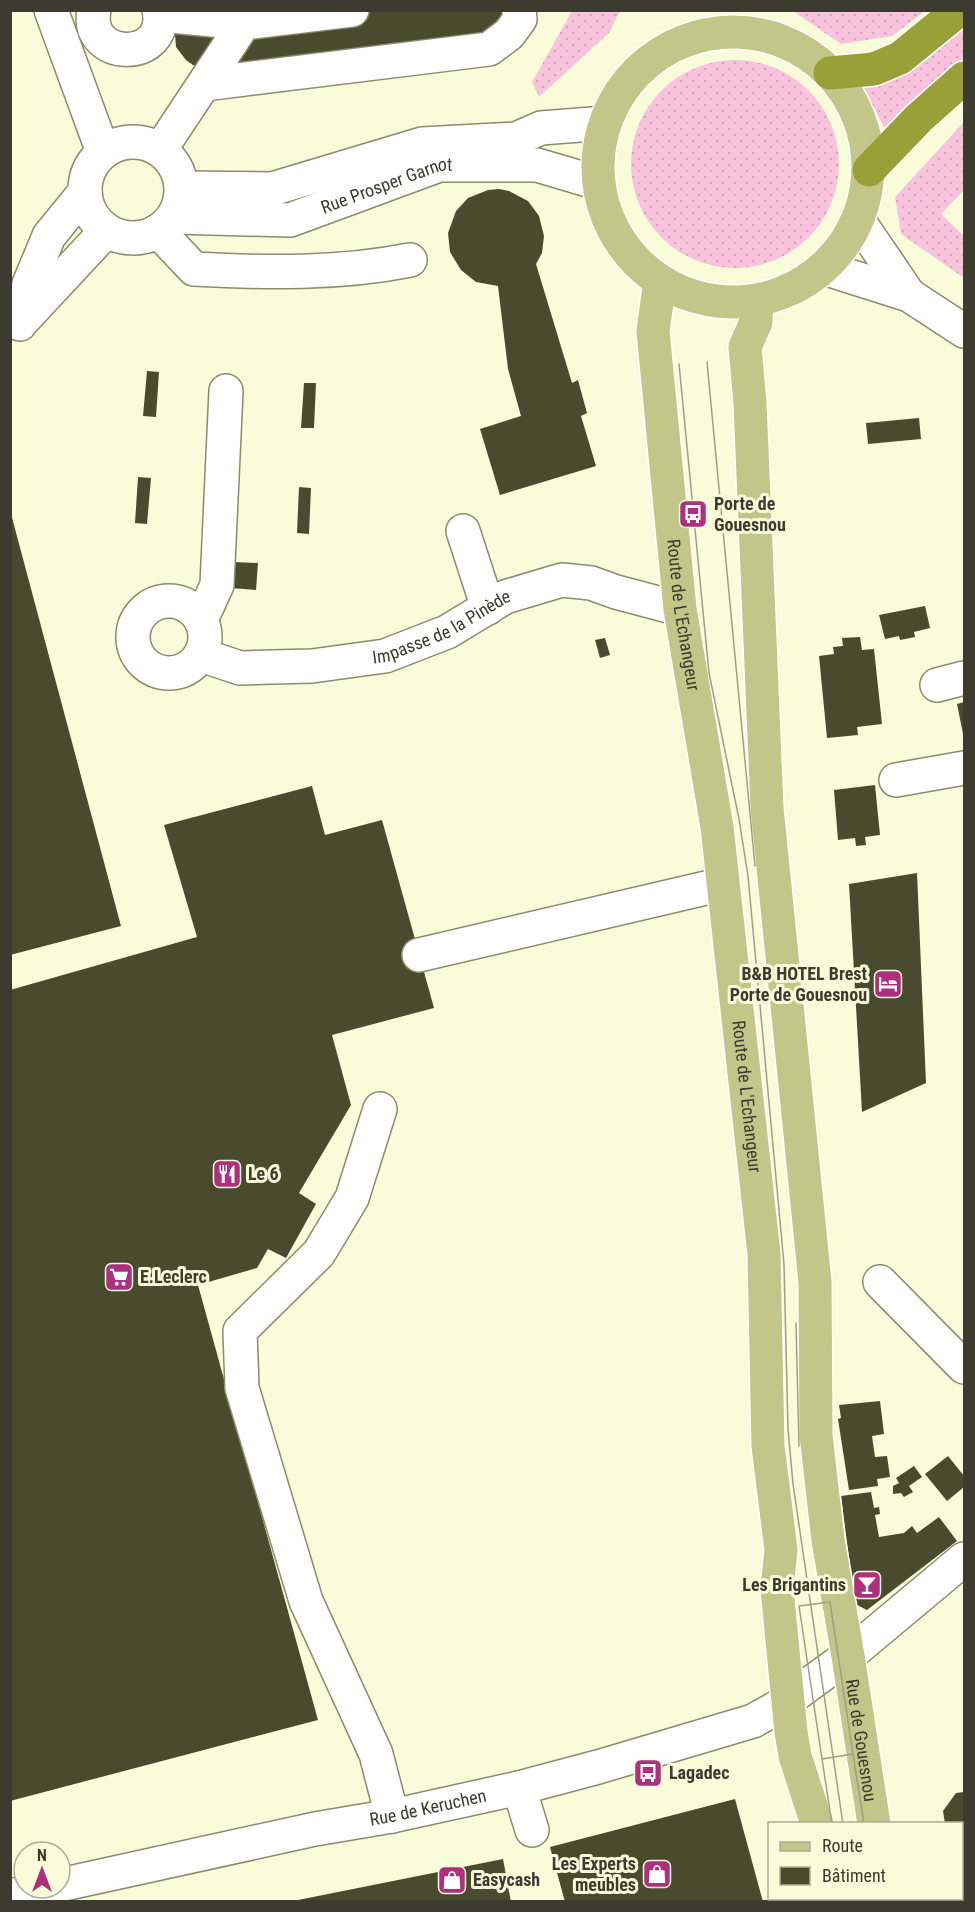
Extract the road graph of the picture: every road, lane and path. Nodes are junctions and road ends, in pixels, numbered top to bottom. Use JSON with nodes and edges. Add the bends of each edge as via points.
{"nodes":[{"id":1,"x":51,"y":10,"type":"edge"},
{"id":2,"x":94,"y":10,"type":"edge"},
{"id":3,"x":352,"y":10,"type":"edge"},
{"id":4,"x":519,"y":10,"type":"edge"},
{"id":5,"x":959,"y":10,"type":"edge"},
{"id":6,"x":159,"y":13,"type":"edge"},
{"id":7,"x":244,"y":23,"type":"junction"},
{"id":8,"x":760,"y":23,"type":"edge"},
{"id":9,"x":692,"y":25,"type":"edge"},
{"id":10,"x":106,"y":44,"type":"junction"},
{"id":11,"x":830,"y":73,"type":"junction"},
{"id":12,"x":964,"y":78,"type":"edge"},
{"id":13,"x":78,"y":83,"type":"junction"},
{"id":14,"x":205,"y":84,"type":"junction"},
{"id":15,"x":605,"y":123,"type":"junction"},
{"id":16,"x":160,"y":150,"type":"junction"},
{"id":17,"x":103,"y":152,"type":"junction"},
{"id":18,"x":868,"y":170,"type":"junction"},
{"id":19,"x":598,"y":183,"type":"junction"},
{"id":20,"x":85,"y":192,"type":"junction"},
{"id":21,"x":171,"y":212,"type":"junction"},
{"id":22,"x":858,"y":220,"type":"junction"},
{"id":23,"x":106,"y":231,"type":"junction"},
{"id":24,"x":410,"y":260,"type":"dead end"},
{"id":25,"x":824,"y":267,"type":"junction"},
{"id":26,"x":660,"y":281,"type":"junction"},
{"id":27,"x":909,"y":294,"type":"junction"},
{"id":28,"x":758,"y":301,"type":"junction"},
{"id":29,"x":15,"y":326,"type":"edge"},
{"id":30,"x":964,"y":331,"type":"edge"},
{"id":31,"x":226,"y":391,"type":"dead end"},
{"id":32,"x":464,"y":531,"type":"dead end"},
{"id":33,"x":488,"y":608,"type":"junction"},
{"id":34,"x":680,"y":609,"type":"junction"},
{"id":35,"x":201,"y":620,"type":"junction"},
{"id":36,"x":201,"y":655,"type":"junction"},
{"id":37,"x":964,"y":768,"type":"edge"},
{"id":38,"x":896,"y":780,"type":"dead end"},
{"id":39,"x":723,"y":884,"type":"junction"},
{"id":40,"x":420,"y":956,"type":"dead end"},
{"id":41,"x":380,"y":1109,"type":"dead end"},
{"id":42,"x":880,"y":1282,"type":"dead end"},
{"id":43,"x":964,"y":1367,"type":"edge"},
{"id":44,"x":964,"y":1559,"type":"edge"},
{"id":45,"x":848,"y":1656,"type":"junction"},
{"id":46,"x":789,"y":1700,"type":"junction"},
{"id":47,"x":519,"y":1788,"type":"junction"},
{"id":48,"x":392,"y":1816,"type":"junction"},
{"id":49,"x":816,"y":1822,"type":"edge"},
{"id":50,"x":874,"y":1822,"type":"edge"},
{"id":51,"x":532,"y":1830,"type":"dead end"},
{"id":52,"x":72,"y":1882,"type":"edge"}],
"edges":[{"from":1,"to":13,"type":"street"},
{"from":2,"to":10,"type":"street","via":[[94,25]]},
{"from":3,"to":7,"type":"street"},
{"from":4,"to":14,"type":"street","via":[[520,19],[509,34],[489,49]]},
{"from":5,"to":11,"type":"highway","via":[[900,58],[874,69]]},
{"from":6,"to":7,"type":"street"},
{"from":6,"to":10,"type":"street","via":[[154,36],[138,49],[127,51]]},
{"from":7,"to":14,"type":"street"},
{"from":8,"to":9,"type":"main road","via":[[726,32]]},
{"from":8,"to":11,"type":"main road"},
{"from":9,"to":15,"type":"main road","via":[[624,87]]},
{"from":10,"to":13,"type":"street"},
{"from":11,"to":18,"type":"main road","via":[[852,102],[864,135]]},
{"from":12,"to":18,"type":"highway"},
{"from":13,"to":17,"type":"street"},
{"from":14,"to":16,"type":"street"},
{"from":15,"to":19,"type":"main road","via":[[598,152]]},
{"from":15,"to":21,"type":"street","name":"Rue Prosper Garnot","via":[[541,128],[516,139],[422,144],[272,189]]},
{"from":16,"to":17,"type":"street","via":[[131,141]]},
{"from":16,"to":21,"type":"street","via":[[179,173]]},
{"from":17,"to":20,"type":"street","via":[[86,177]]},
{"from":18,"to":22,"type":"main road"},
{"from":19,"to":21,"type":"street","name":"Rue Prosper Garnot","via":[[537,165],[439,165],[290,220]]},
{"from":19,"to":26,"type":"main road","via":[[608,221],[630,255]]},
{"from":20,"to":23,"type":"street","via":[[91,214]]},
{"from":20,"to":29,"type":"street","via":[[49,236]]},
{"from":21,"to":23,"type":"street","via":[[135,239]]},
{"from":21,"to":24,"type":"street","via":[[194,269],[248,272],[374,267]]},
{"from":22,"to":25,"type":"main road","via":[[844,246]]},
{"from":22,"to":27,"type":"street"},
{"from":23,"to":29,"type":"street"},
{"from":25,"to":27,"type":"street"},
{"from":25,"to":28,"type":"main road","via":[[793,288]]},
{"from":26,"to":28,"type":"main road","via":[[690,296],[724,302]]},
{"from":26,"to":34,"type":"main road","name":"Route de L'Echangeur","via":[[653,331]]},
{"from":27,"to":30,"type":"street"},
{"from":28,"to":45,"type":"main road","via":[[756,322],[745,347],[767,808],[815,1282],[816,1435],[828,1540]]},
{"from":31,"to":35,"type":"street","via":[[217,585]]},
{"from":32,"to":33,"type":"street"},
{"from":33,"to":34,"type":"street","name":"Impasse de la Pinède","via":[[505,597],[562,580],[591,583]]},
{"from":33,"to":36,"type":"street","name":"Impasse de la Pinède","via":[[447,632],[385,656],[312,666],[240,668]]},
{"from":34,"to":39,"type":"main road","name":"Route de L'Echangeur"},
{"from":35,"to":36,"type":"street","via":[[205,632]]},
{"from":35,"to":36,"type":"street","via":[[183,604],[159,603],[140,616],[133,638],[141,660],[160,672],[183,670]]},
{"from":37,"to":38,"type":"street"},
{"from":39,"to":40,"type":"street"},
{"from":39,"to":46,"type":"main road","name":"Route de L'Echangeur","via":[[764,1254],[768,1446],[781,1550],[777,1589]]},
{"from":41,"to":48,"type":"street","via":[[352,1198],[319,1253],[240,1331],[242,1388],[306,1601],[376,1754]]},
{"from":42,"to":43,"type":"street"},
{"from":44,"to":45,"type":"street","name":"Rue de Keruchen"},
{"from":45,"to":46,"type":"street","name":"Rue de Keruchen"},
{"from":45,"to":50,"type":"main road","name":"Rue de Gouesnou"},
{"from":46,"to":47,"type":"street","name":"Rue de Keruchen","via":[[753,1721]]},
{"from":46,"to":49,"type":"main road","via":[[795,1756]]},
{"from":47,"to":48,"type":"street","name":"Rue de Keruchen"},
{"from":47,"to":51,"type":"street"},
{"from":48,"to":52,"type":"street","name":"Rue de Keruchen"}]}
